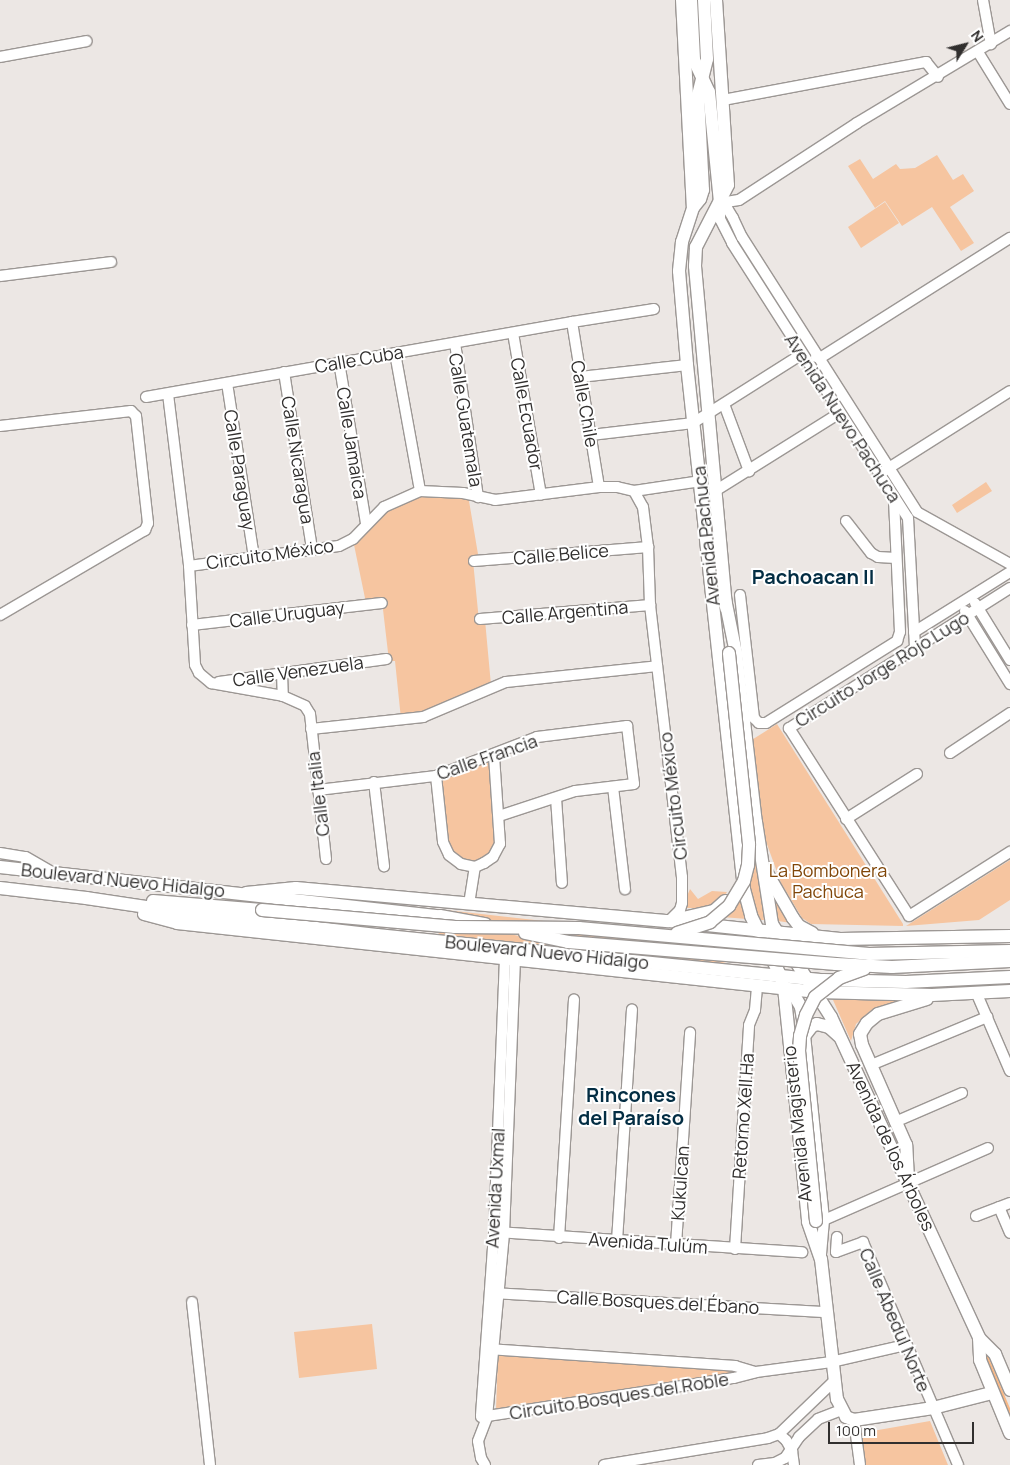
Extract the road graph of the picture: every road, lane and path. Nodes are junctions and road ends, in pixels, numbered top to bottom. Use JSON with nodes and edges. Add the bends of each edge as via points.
{"nodes":[{"id":1,"x":682,"y":0,"type":"edge"},
{"id":2,"x":691,"y":0,"type":"edge"},
{"id":3,"x":704,"y":0,"type":"edge"},
{"id":4,"x":716,"y":0,"type":"edge"},
{"id":5,"x":983,"y":0,"type":"edge"},
{"id":6,"x":1010,"y":31,"type":"edge"},
{"id":7,"x":87,"y":41,"type":"dead end"},
{"id":8,"x":991,"y":44,"type":"junction"},
{"id":9,"x":978,"y":52,"type":"junction"},
{"id":10,"x":0,"y":57,"type":"edge"},
{"id":11,"x":938,"y":77,"type":"junction"},
{"id":12,"x":702,"y":78,"type":"junction"},
{"id":13,"x":723,"y":100,"type":"junction"},
{"id":14,"x":1010,"y":104,"type":"edge"},
{"id":15,"x":720,"y":203,"type":"junction"},
{"id":16,"x":693,"y":208,"type":"junction"},
{"id":17,"x":1010,"y":238,"type":"edge"},
{"id":18,"x":111,"y":262,"type":"dead end"},
{"id":19,"x":0,"y":276,"type":"edge"},
{"id":20,"x":654,"y":310,"type":"dead end"},
{"id":21,"x":572,"y":322,"type":"junction"},
{"id":22,"x":514,"y":333,"type":"junction"},
{"id":23,"x":454,"y":344,"type":"junction"},
{"id":24,"x":395,"y":353,"type":"junction"},
{"id":25,"x":802,"y":354,"type":"junction"},
{"id":26,"x":820,"y":358,"type":"junction"},
{"id":27,"x":339,"y":362,"type":"junction"},
{"id":28,"x":687,"y":365,"type":"junction"},
{"id":29,"x":284,"y":372,"type":"junction"},
{"id":30,"x":580,"y":377,"type":"junction"},
{"id":31,"x":227,"y":383,"type":"junction"},
{"id":32,"x":1010,"y":391,"type":"edge"},
{"id":33,"x":168,"y":394,"type":"junction"},
{"id":34,"x":146,"y":398,"type":"dead end"},
{"id":35,"x":724,"y":404,"type":"junction"},
{"id":36,"x":840,"y":413,"type":"junction"},
{"id":37,"x":708,"y":414,"type":"junction"},
{"id":38,"x":693,"y":423,"type":"junction"},
{"id":39,"x":0,"y":426,"type":"edge"},
{"id":40,"x":591,"y":435,"type":"junction"},
{"id":41,"x":889,"y":468,"type":"junction"},
{"id":42,"x":749,"y":471,"type":"junction"},
{"id":43,"x":879,"y":474,"type":"junction"},
{"id":44,"x":694,"y":482,"type":"dead end"},
{"id":45,"x":599,"y":487,"type":"junction"},
{"id":46,"x":420,"y":491,"type":"junction"},
{"id":47,"x":634,"y":491,"type":"junction"},
{"id":48,"x":715,"y":491,"type":"junction"},
{"id":49,"x":541,"y":495,"type":"junction"},
{"id":50,"x":478,"y":497,"type":"junction"},
{"id":51,"x":894,"y":497,"type":"junction"},
{"id":52,"x":917,"y":512,"type":"junction"},
{"id":53,"x":908,"y":518,"type":"junction"},
{"id":54,"x":846,"y":521,"type":"dead end"},
{"id":55,"x":366,"y":524,"type":"junction"},
{"id":56,"x":896,"y":526,"type":"junction"},
{"id":57,"x":648,"y":547,"type":"junction"},
{"id":58,"x":312,"y":548,"type":"junction"},
{"id":59,"x":254,"y":557,"type":"junction"},
{"id":60,"x":896,"y":558,"type":"junction"},
{"id":61,"x":474,"y":561,"type":"dead end"},
{"id":62,"x":1010,"y":564,"type":"edge"},
{"id":63,"x":189,"y":566,"type":"junction"},
{"id":64,"x":1010,"y":572,"type":"edge"},
{"id":65,"x":1010,"y":588,"type":"edge"},
{"id":66,"x":740,"y":595,"type":"dead end"},
{"id":67,"x":970,"y":597,"type":"junction"},
{"id":68,"x":725,"y":599,"type":"junction"},
{"id":69,"x":382,"y":603,"type":"dead end"},
{"id":70,"x":650,"y":604,"type":"junction"},
{"id":71,"x":960,"y":604,"type":"junction"},
{"id":72,"x":978,"y":608,"type":"junction"},
{"id":73,"x":0,"y":615,"type":"edge"},
{"id":74,"x":968,"y":615,"type":"junction"},
{"id":75,"x":480,"y":619,"type":"dead end"},
{"id":76,"x":192,"y":625,"type":"junction"},
{"id":77,"x":914,"y":632,"type":"junction"},
{"id":78,"x":1002,"y":646,"type":"junction"},
{"id":79,"x":915,"y":649,"type":"junction"},
{"id":80,"x":991,"y":653,"type":"junction"},
{"id":81,"x":386,"y":660,"type":"dead end"},
{"id":82,"x":1010,"y":660,"type":"edge"},
{"id":83,"x":657,"y":666,"type":"junction"},
{"id":84,"x":282,"y":672,"type":"junction"},
{"id":85,"x":211,"y":683,"type":"junction"},
{"id":86,"x":1010,"y":684,"type":"edge"},
{"id":87,"x":284,"y":696,"type":"junction"},
{"id":88,"x":1010,"y":713,"type":"edge"},
{"id":89,"x":311,"y":729,"type":"junction"},
{"id":90,"x":950,"y":753,"type":"dead end"},
{"id":91,"x":494,"y":756,"type":"junction"},
{"id":92,"x":917,"y":774,"type":"dead end"},
{"id":93,"x":436,"y":776,"type":"junction"},
{"id":94,"x":374,"y":782,"type":"junction"},
{"id":95,"x":612,"y":787,"type":"junction"},
{"id":96,"x":318,"y":790,"type":"junction"},
{"id":97,"x":556,"y":798,"type":"junction"},
{"id":98,"x":499,"y":816,"type":"junction"},
{"id":99,"x":846,"y":819,"type":"junction"},
{"id":100,"x":1010,"y":852,"type":"edge"},
{"id":101,"x":0,"y":853,"type":"edge"},
{"id":102,"x":0,"y":859,"type":"edge"},
{"id":103,"x":326,"y":859,"type":"dead end"},
{"id":104,"x":741,"y":865,"type":"junction"},
{"id":105,"x":764,"y":865,"type":"junction"},
{"id":106,"x":384,"y":866,"type":"dead end"},
{"id":107,"x":475,"y":866,"type":"junction"},
{"id":108,"x":0,"y":867,"type":"edge"},
{"id":109,"x":55,"y":873,"type":"junction"},
{"id":110,"x":562,"y":882,"type":"dead end"},
{"id":111,"x":0,"y":888,"type":"edge"},
{"id":112,"x":625,"y":889,"type":"dead end"},
{"id":113,"x":246,"y":893,"type":"junction"},
{"id":114,"x":86,"y":898,"type":"junction"},
{"id":115,"x":469,"y":904,"type":"junction"},
{"id":116,"x":669,"y":921,"type":"junction"},
{"id":117,"x":758,"y":930,"type":"junction"},
{"id":118,"x":776,"y":932,"type":"junction"},
{"id":119,"x":667,"y":935,"type":"junction"},
{"id":120,"x":819,"y":936,"type":"junction"},
{"id":121,"x":1010,"y":936,"type":"edge"},
{"id":122,"x":840,"y":939,"type":"junction"},
{"id":123,"x":768,"y":951,"type":"junction"},
{"id":124,"x":1010,"y":951,"type":"edge"},
{"id":125,"x":568,"y":955,"type":"junction"},
{"id":126,"x":510,"y":960,"type":"junction"},
{"id":127,"x":794,"y":960,"type":"junction"},
{"id":128,"x":1010,"y":961,"type":"edge"},
{"id":129,"x":535,"y":962,"type":"junction"},
{"id":130,"x":873,"y":966,"type":"junction"},
{"id":131,"x":721,"y":969,"type":"junction"},
{"id":132,"x":1010,"y":977,"type":"edge"},
{"id":133,"x":807,"y":978,"type":"junction"},
{"id":134,"x":782,"y":981,"type":"junction"},
{"id":135,"x":727,"y":982,"type":"junction"},
{"id":136,"x":757,"y":985,"type":"junction"},
{"id":137,"x":1010,"y":991,"type":"edge"},
{"id":138,"x":817,"y":992,"type":"junction"},
{"id":139,"x":976,"y":992,"type":"junction"},
{"id":140,"x":932,"y":995,"type":"junction"},
{"id":141,"x":574,"y":999,"type":"dead end"},
{"id":142,"x":632,"y":1010,"type":"dead end"},
{"id":143,"x":987,"y":1017,"type":"junction"},
{"id":144,"x":786,"y":1020,"type":"junction"},
{"id":145,"x":690,"y":1032,"type":"dead end"},
{"id":146,"x":805,"y":1035,"type":"junction"},
{"id":147,"x":841,"y":1037,"type":"junction"},
{"id":148,"x":871,"y":1065,"type":"junction"},
{"id":149,"x":1010,"y":1071,"type":"edge"},
{"id":150,"x":962,"y":1093,"type":"dead end"},
{"id":151,"x":895,"y":1122,"type":"junction"},
{"id":152,"x":988,"y":1148,"type":"dead end"},
{"id":153,"x":908,"y":1184,"type":"junction"},
{"id":154,"x":1010,"y":1203,"type":"edge"},
{"id":155,"x":999,"y":1207,"type":"junction"},
{"id":156,"x":976,"y":1216,"type":"dead end"},
{"id":157,"x":820,"y":1220,"type":"junction"},
{"id":158,"x":499,"y":1232,"type":"junction"},
{"id":159,"x":1010,"y":1233,"type":"edge"},
{"id":160,"x":837,"y":1237,"type":"dead end"},
{"id":161,"x":559,"y":1238,"type":"junction"},
{"id":162,"x":618,"y":1241,"type":"junction"},
{"id":163,"x":676,"y":1245,"type":"junction"},
{"id":164,"x":734,"y":1249,"type":"junction"},
{"id":165,"x":802,"y":1252,"type":"dead end"},
{"id":166,"x":820,"y":1259,"type":"junction"},
{"id":167,"x":494,"y":1293,"type":"junction"},
{"id":168,"x":192,"y":1302,"type":"dead end"},
{"id":169,"x":826,"y":1312,"type":"junction"},
{"id":170,"x":979,"y":1338,"type":"junction"},
{"id":171,"x":906,"y":1345,"type":"junction"},
{"id":172,"x":490,"y":1349,"type":"junction"},
{"id":173,"x":831,"y":1362,"type":"junction"},
{"id":174,"x":756,"y":1372,"type":"junction"},
{"id":175,"x":834,"y":1381,"type":"junction"},
{"id":176,"x":1009,"y":1387,"type":"edge"},
{"id":177,"x":992,"y":1393,"type":"junction"},
{"id":178,"x":933,"y":1408,"type":"junction"},
{"id":179,"x":842,"y":1410,"type":"junction"},
{"id":180,"x":484,"y":1419,"type":"junction"},
{"id":181,"x":854,"y":1420,"type":"junction"},
{"id":182,"x":1010,"y":1433,"type":"edge"},
{"id":183,"x":779,"y":1434,"type":"junction"},
{"id":184,"x":792,"y":1451,"type":"junction"},
{"id":185,"x":210,"y":1465,"type":"edge"},
{"id":186,"x":485,"y":1465,"type":"edge"},
{"id":187,"x":604,"y":1465,"type":"edge"},
{"id":188,"x":758,"y":1465,"type":"edge"},
{"id":189,"x":794,"y":1465,"type":"edge"},
{"id":190,"x":860,"y":1465,"type":"edge"},
{"id":191,"x":958,"y":1465,"type":"edge"}],
"edges":[{"from":1,"to":16,"type":"main road"},
{"from":2,"to":12,"type":"main road","via":[[694,60]]},
{"from":3,"to":12,"type":"main road","name":"Avenida Pachuca","via":[[707,59]]},
{"from":4,"to":13,"type":"main road","name":"Avenida Nuevo Pachuca"},
{"from":5,"to":8,"type":"street"},
{"from":6,"to":8,"type":"street"},
{"from":7,"to":10,"type":"street"},
{"from":8,"to":9,"type":"street"},
{"from":9,"to":11,"type":"street"},
{"from":9,"to":14,"type":"street"},
{"from":11,"to":13,"type":"street","via":[[926,62]]},
{"from":11,"to":15,"type":"street","via":[[857,123],[739,200]]},
{"from":12,"to":15,"type":"main road","via":[[709,92]]},
{"from":12,"to":16,"type":"main road","name":"Avenida Pachuca","via":[[698,95],[703,190]]},
{"from":13,"to":15,"type":"main road","name":"Avenida Nuevo Pachuca","via":[[728,185]]},
{"from":15,"to":16,"type":"main road"},
{"from":15,"to":25,"type":"street","name":"Avenida Nuevo Pachuca","via":[[720,219],[725,231]]},
{"from":15,"to":26,"type":"street","name":"Avenida Nuevo Pachuca","via":[[734,218],[742,236]]},
{"from":15,"to":37,"type":"main road","name":"Avenida Pachuca","via":[[696,247]]},
{"from":16,"to":28,"type":"main road","name":"Avenida Pachuca","via":[[682,242],[679,271]]},
{"from":17,"to":26,"type":"street"},
{"from":18,"to":19,"type":"street"},
{"from":20,"to":21,"type":"street","name":"Calle Cuba"},
{"from":21,"to":22,"type":"street","name":"Calle Cuba"},
{"from":21,"to":30,"type":"street","name":"Calle Chile"},
{"from":22,"to":23,"type":"street","name":"Calle Cuba"},
{"from":22,"to":49,"type":"street","name":"Calle Ecuador"},
{"from":23,"to":24,"type":"street","name":"Calle Cuba"},
{"from":23,"to":50,"type":"street","name":"Calle Guatemala"},
{"from":24,"to":27,"type":"street","name":"Calle Cuba"},
{"from":24,"to":46,"type":"street"},
{"from":25,"to":26,"type":"street"},
{"from":25,"to":35,"type":"street"},
{"from":25,"to":36,"type":"street","name":"Avenida Nuevo Pachuca"},
{"from":26,"to":41,"type":"street","name":"Avenida Nuevo Pachuca"},
{"from":27,"to":29,"type":"street","name":"Calle Cuba"},
{"from":27,"to":55,"type":"street","name":"Calle Jamaica"},
{"from":28,"to":30,"type":"street"},
{"from":28,"to":38,"type":"main road","name":"Avenida Pachuca"},
{"from":29,"to":31,"type":"street","name":"Calle Cuba"},
{"from":29,"to":58,"type":"street","name":"Calle Nicaragua"},
{"from":30,"to":40,"type":"street","name":"Calle Chile"},
{"from":31,"to":33,"type":"street","name":"Calle Cuba"},
{"from":31,"to":59,"type":"street","name":"Calle Paraguay"},
{"from":32,"to":41,"type":"street"},
{"from":33,"to":34,"type":"street","name":"Calle Cuba"},
{"from":33,"to":63,"type":"street"},
{"from":35,"to":37,"type":"street"},
{"from":35,"to":42,"type":"street"},
{"from":36,"to":42,"type":"street"},
{"from":36,"to":43,"type":"street","name":"Avenida Nuevo Pachuca"},
{"from":37,"to":38,"type":"street"},
{"from":37,"to":48,"type":"main road","name":"Avenida Pachuca"},
{"from":38,"to":40,"type":"street"},
{"from":38,"to":104,"type":"main road","name":"Avenida Pachuca"},
{"from":39,"to":73,"type":"street","via":[[131,411],[136,416],[148,523],[145,530]]},
{"from":40,"to":45,"type":"street","name":"Calle Chile"},
{"from":41,"to":43,"type":"street"},
{"from":41,"to":52,"type":"street","name":"Avenida Nuevo Pachuca"},
{"from":42,"to":48,"type":"street"},
{"from":43,"to":51,"type":"street","name":"Avenida Nuevo Pachuca"},
{"from":44,"to":47,"type":"street"},
{"from":45,"to":47,"type":"street","name":"Circuito México","via":[[617,486]]},
{"from":45,"to":49,"type":"street","name":"Circuito México"},
{"from":46,"to":50,"type":"street","name":"Circuito México"},
{"from":46,"to":55,"type":"street","name":"Circuito México","via":[[384,507]]},
{"from":47,"to":57,"type":"street","name":"Circuito México","via":[[643,507]]},
{"from":48,"to":68,"type":"main road","name":"Avenida Pachuca"},
{"from":49,"to":50,"type":"street","name":"Circuito México","via":[[495,500]]},
{"from":51,"to":53,"type":"street","name":"Avenida Nuevo Pachuca"},
{"from":51,"to":56,"type":"street"},
{"from":52,"to":53,"type":"street"},
{"from":52,"to":62,"type":"street","name":"Avenida Nuevo Pachuca"},
{"from":53,"to":56,"type":"street"},
{"from":53,"to":77,"type":"street","name":"Avenida Nuevo Pachuca"},
{"from":54,"to":60,"type":"street","via":[[871,553],[878,557]]},
{"from":55,"to":58,"type":"street","name":"Circuito México","via":[[353,539],[339,546]]},
{"from":56,"to":60,"type":"street"},
{"from":57,"to":61,"type":"street","name":"Calle Belice"},
{"from":57,"to":70,"type":"street","name":"Circuito México"},
{"from":58,"to":59,"type":"street","name":"Circuito México"},
{"from":59,"to":63,"type":"street","name":"Circuito México"},
{"from":60,"to":66,"type":"street","via":[[900,632],[897,641],[766,723],[759,723],[754,718]]},
{"from":63,"to":76,"type":"street","name":"Circuito México"},
{"from":64,"to":67,"type":"street","name":"Circuito Jorge Rojo Lugo"},
{"from":65,"to":72,"type":"street","name":"Circuito Jorge Rojo Lugo"},
{"from":67,"to":71,"type":"street","name":"Circuito Jorge Rojo Lugo"},
{"from":67,"to":72,"type":"street"},
{"from":68,"to":105,"type":"main road","via":[[736,652]]},
{"from":68,"to":119,"type":"main road","bridge":true,"via":[[749,844],[748,865],[738,894],[719,916],[698,928]]},
{"from":69,"to":76,"type":"street","name":"Calle Uruguay"},
{"from":70,"to":75,"type":"street","name":"Calle Argentina"},
{"from":70,"to":83,"type":"street","name":"Circuito México"},
{"from":71,"to":74,"type":"street"},
{"from":71,"to":77,"type":"street","name":"Circuito Jorge Rojo Lugo"},
{"from":72,"to":74,"type":"street","name":"Circuito Jorge Rojo Lugo"},
{"from":72,"to":78,"type":"street"},
{"from":74,"to":79,"type":"street","name":"Circuito Jorge Rojo Lugo"},
{"from":74,"to":80,"type":"street"},
{"from":76,"to":85,"type":"street","name":"Circuito México","via":[[195,665],[199,674]]},
{"from":77,"to":79,"type":"street","name":"Avenida Nuevo Pachuca"},
{"from":78,"to":80,"type":"street"},
{"from":78,"to":82,"type":"street"},
{"from":79,"to":99,"type":"street","name":"Circuito Jorge Rojo Lugo","via":[[789,728]]},
{"from":80,"to":86,"type":"street"},
{"from":81,"to":84,"type":"street","name":"Calle Venezuela"},
{"from":83,"to":89,"type":"street","via":[[506,682],[423,717]]},
{"from":83,"to":116,"type":"street","name":"Circuito México","via":[[682,877],[680,910]]},
{"from":84,"to":85,"type":"street","name":"Calle Venezuela"},
{"from":84,"to":87,"type":"street"},
{"from":85,"to":87,"type":"street"},
{"from":87,"to":89,"type":"street","via":[[305,706],[310,714]]},
{"from":88,"to":90,"type":"street"},
{"from":89,"to":96,"type":"street","name":"Calle Italia"},
{"from":91,"to":93,"type":"street","name":"Calle Francia"},
{"from":91,"to":95,"type":"street","name":"Calle Francia","via":[[537,737],[627,726],[634,784]]},
{"from":91,"to":98,"type":"street"},
{"from":92,"to":99,"type":"street"},
{"from":93,"to":94,"type":"street","name":"Calle Francia"},
{"from":93,"to":107,"type":"street","via":[[443,842],[449,855],[460,864]]},
{"from":94,"to":96,"type":"street","name":"Calle Francia"},
{"from":94,"to":106,"type":"street"},
{"from":95,"to":97,"type":"street","via":[[575,791]]},
{"from":95,"to":112,"type":"street"},
{"from":96,"to":103,"type":"street","name":"Calle Italia"},
{"from":97,"to":98,"type":"street"},
{"from":97,"to":110,"type":"street"},
{"from":98,"to":107,"type":"street","via":[[500,844],[484,864]]},
{"from":99,"to":100,"type":"street","name":"Circuito Jorge Rojo Lugo","via":[[909,916]]},
{"from":101,"to":109,"type":"street","via":[[26,857]]},
{"from":102,"to":109,"type":"main road","via":[[22,862]]},
{"from":104,"to":116,"type":"main road","via":[[730,895],[714,911]]},
{"from":104,"to":117,"type":"main road","name":"Avenida Pachuca","via":[[746,899]]},
{"from":105,"to":118,"type":"main road","via":[[770,918]]},
{"from":105,"to":120,"type":"main road","via":[[799,926]]},
{"from":107,"to":115,"type":"street"},
{"from":108,"to":109,"type":"main road","name":"Boulevard Nuevo Hidalgo"},
{"from":109,"to":113,"type":"main road","name":"Boulevard Nuevo Hidalgo"},
{"from":111,"to":114,"type":"main road","name":"Boulevard Nuevo Hidalgo"},
{"from":113,"to":115,"type":"main road","name":"Boulevard Nuevo Hidalgo","via":[[296,888]]},
{"from":113,"to":130,"type":"main road","name":"Boulevard Nuevo Hidalgo","bridge":true,"via":[[453,918],[568,942]]},
{"from":114,"to":119,"type":"main road","name":"Boulevard Nuevo Hidalgo","bridge":true,"via":[[185,902],[455,927],[579,928]]},
{"from":114,"to":125,"type":"main road","name":"Boulevard Nuevo Hidalgo","via":[[186,913]]},
{"from":114,"to":126,"type":"main road","via":[[177,923]]},
{"from":115,"to":116,"type":"main road","name":"Boulevard Nuevo Hidalgo"},
{"from":116,"to":117,"type":"main road","name":"Boulevard Nuevo Hidalgo"},
{"from":117,"to":118,"type":"main road","name":"Boulevard Nuevo Hidalgo"},
{"from":117,"to":123,"type":"main road"},
{"from":118,"to":120,"type":"main road","name":"Boulevard Nuevo Hidalgo"},
{"from":118,"to":123,"type":"main road","via":[[774,944]]},
{"from":118,"to":127,"type":"main road"},
{"from":119,"to":124,"type":"main road","name":"Boulevard Nuevo Hidalgo","bridge":true,"via":[[869,954]]},
{"from":120,"to":122,"type":"main road","name":"Boulevard Nuevo Hidalgo"},
{"from":121,"to":122,"type":"main road","name":"Boulevard Nuevo Hidalgo"},
{"from":122,"to":127,"type":"main road"},
{"from":123,"to":131,"type":"main road"},
{"from":123,"to":134,"type":"main road"},
{"from":125,"to":129,"type":"main road"},
{"from":125,"to":131,"type":"main road","name":"Boulevard Nuevo Hidalgo"},
{"from":126,"to":129,"type":"main road"},
{"from":126,"to":158,"type":"street","name":"Avenida Uxmal"},
{"from":127,"to":133,"type":"main road","name":"Avenida de los Árboles"},
{"from":127,"to":134,"type":"main road","via":[[787,965]]},
{"from":128,"to":130,"type":"main road","name":"Boulevard Nuevo Hidalgo","bridge":true},
{"from":129,"to":135,"type":"main road"},
{"from":130,"to":157,"type":"main road","bridge":true,"via":[[849,974],[824,989],[813,1002],[802,1025],[799,1051]]},
{"from":131,"to":134,"type":"main road","name":"Boulevard Nuevo Hidalgo"},
{"from":132,"to":133,"type":"main road","name":"Boulevard Nuevo Hidalgo","via":[[906,982]]},
{"from":133,"to":134,"type":"main road","name":"Boulevard Nuevo Hidalgo"},
{"from":133,"to":138,"type":"main road","name":"Avenida de los Árboles"},
{"from":134,"to":135,"type":"main road"},
{"from":134,"to":136,"type":"main road"},
{"from":134,"to":138,"type":"main road"},
{"from":134,"to":144,"type":"main road","name":"Avenida Magisterio"},
{"from":134,"to":146,"type":"main road","via":[[802,1007]]},
{"from":135,"to":136,"type":"main road"},
{"from":136,"to":144,"type":"main road","via":[[780,1000]]},
{"from":136,"to":164,"type":"street","name":"Retorno Xell Ha","via":[[755,1010],[749,1025]]},
{"from":137,"to":139,"type":"main road"},
{"from":138,"to":140,"type":"main road"},
{"from":138,"to":147,"type":"main road","name":"Avenida de los Árboles"},
{"from":139,"to":140,"type":"main road"},
{"from":139,"to":143,"type":"street"},
{"from":140,"to":148,"type":"main road","via":[[878,1014],[867,1024],[860,1039]]},
{"from":141,"to":161,"type":"street"},
{"from":142,"to":162,"type":"street"},
{"from":143,"to":148,"type":"street"},
{"from":143,"to":149,"type":"street"},
{"from":144,"to":166,"type":"main road","name":"Avenida Magisterio","via":[[808,1222]]},
{"from":145,"to":163,"type":"street","name":"Kukulcan"},
{"from":146,"to":147,"type":"main road","via":[[812,1026],[823,1024]]},
{"from":146,"to":157,"type":"street","name":"Avenida Magisterio"},
{"from":147,"to":153,"type":"main road","name":"Avenida de los Árboles"},
{"from":148,"to":151,"type":"main road"},
{"from":150,"to":151,"type":"street"},
{"from":151,"to":153,"type":"main road","via":[[906,1145]]},
{"from":152,"to":153,"type":"street"},
{"from":153,"to":157,"type":"street"},
{"from":153,"to":170,"type":"main road","name":"Avenida de los Árboles"},
{"from":154,"to":155,"type":"street"},
{"from":155,"to":156,"type":"street"},
{"from":155,"to":159,"type":"street"},
{"from":157,"to":166,"type":"main road"},
{"from":158,"to":161,"type":"street","name":"Avenida Tulúm"},
{"from":158,"to":167,"type":"street","name":"Avenida Uxmal"},
{"from":160,"to":171,"type":"street","name":"Calle Abedul Norte","via":[[836,1252],[863,1242]]},
{"from":161,"to":162,"type":"street","name":"Avenida Tulúm"},
{"from":162,"to":163,"type":"street","name":"Avenida Tulúm"},
{"from":163,"to":164,"type":"street","name":"Avenida Tulúm"},
{"from":164,"to":165,"type":"street","name":"Avenida Tulúm"},
{"from":166,"to":169,"type":"main road","name":"Avenida Magisterio"},
{"from":167,"to":169,"type":"street","name":"Calle Bosques del Ébano"},
{"from":167,"to":172,"type":"street","name":"Avenida Uxmal"},
{"from":168,"to":185,"type":"street"},
{"from":169,"to":173,"type":"main road","name":"Avenida Magisterio"},
{"from":170,"to":176,"type":"main road","name":"Avenida de los Árboles","via":[[995,1354]]},
{"from":170,"to":177,"type":"main road","name":"Avenida de los Árboles","via":[[980,1360]]},
{"from":171,"to":173,"type":"street","name":"Circuito Bosques del Roble"},
{"from":171,"to":178,"type":"street","name":"Calle Abedul Norte"},
{"from":172,"to":174,"type":"street","name":"Circuito Bosques del Roble","via":[[735,1366]]},
{"from":172,"to":180,"type":"street","name":"Avenida Uxmal"},
{"from":173,"to":174,"type":"street","name":"Circuito Bosques del Roble"},
{"from":173,"to":175,"type":"main road","name":"Avenida Magisterio"},
{"from":174,"to":180,"type":"street","name":"Circuito Bosques del Roble"},
{"from":175,"to":179,"type":"main road","name":"Avenida Magisterio"},
{"from":175,"to":183,"type":"street"},
{"from":177,"to":178,"type":"main road"},
{"from":177,"to":182,"type":"main road","name":"Avenida de los Árboles"},
{"from":178,"to":181,"type":"main road"},
{"from":178,"to":191,"type":"street","name":"Calle Abedul Norte"},
{"from":179,"to":181,"type":"main road","via":[[846,1418]]},
{"from":179,"to":184,"type":"street","via":[[818,1419],[799,1437]]},
{"from":180,"to":186,"type":"street","name":"Avenida Uxmal","via":[[478,1441],[480,1458]]},
{"from":181,"to":190,"type":"street"},
{"from":183,"to":184,"type":"street"},
{"from":183,"to":187,"type":"street"},
{"from":184,"to":188,"type":"street","via":[[775,1463]]},
{"from":184,"to":189,"type":"street"}]}
